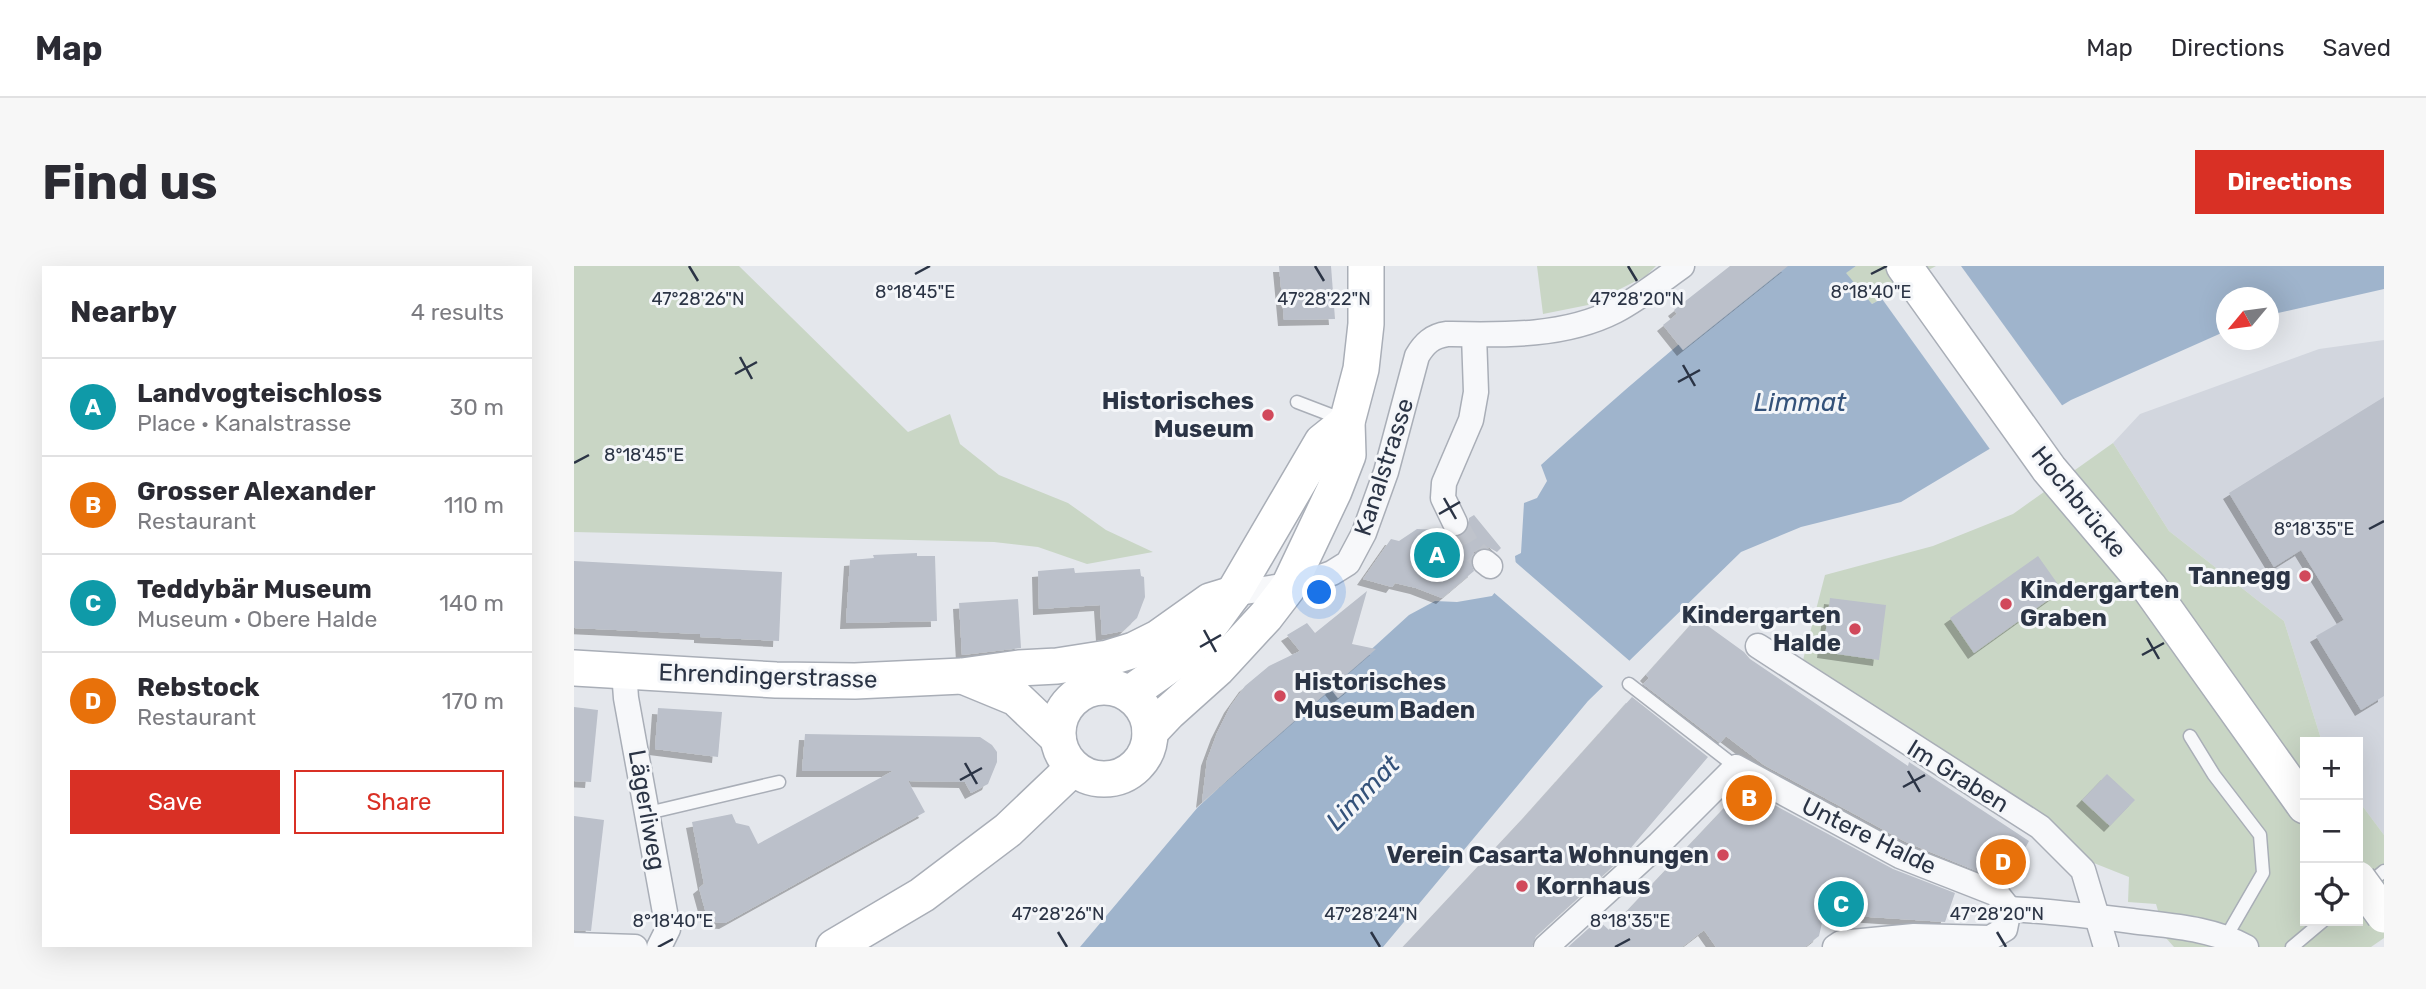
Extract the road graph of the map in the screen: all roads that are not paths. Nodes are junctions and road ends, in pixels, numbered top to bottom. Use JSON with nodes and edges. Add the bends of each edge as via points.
{"nodes":[{"id":1,"x":1366,"y":266,"type":"edge"},
{"id":2,"x":1682,"y":266,"type":"edge"},
{"id":3,"x":1904,"y":266,"type":"edge"},
{"id":4,"x":1474,"y":335,"type":"junction"},
{"id":5,"x":1297,"y":402,"type":"dead end"},
{"id":6,"x":1347,"y":422,"type":"junction"},
{"id":7,"x":1455,"y":523,"type":"tunnel mouth"},
{"id":8,"x":1289,"y":586,"type":"junction"},
{"id":9,"x":1233,"y":594,"type":"junction"},
{"id":10,"x":1758,"y":646,"type":"dead end"},
{"id":11,"x":1057,"y":666,"type":"junction"},
{"id":12,"x":574,"y":668,"type":"edge"},
{"id":13,"x":624,"y":671,"type":"junction"},
{"id":14,"x":962,"y":676,"type":"junction"},
{"id":15,"x":1629,"y":684,"type":"dead end"},
{"id":16,"x":1087,"y":690,"type":"junction"},
{"id":17,"x":1129,"y":694,"type":"junction"},
{"id":18,"x":1150,"y":732,"type":"junction"},
{"id":19,"x":2190,"y":736,"type":"dead end"},
{"id":20,"x":1066,"y":753,"type":"junction"},
{"id":21,"x":1736,"y":767,"type":"junction"},
{"id":22,"x":779,"y":782,"type":"dead end"},
{"id":23,"x":2301,"y":800,"type":"edge"},
{"id":24,"x":648,"y":813,"type":"junction"},
{"id":25,"x":2384,"y":871,"type":"edge"},
{"id":26,"x":2363,"y":886,"type":"edge"},
{"id":27,"x":2363,"y":889,"type":"edge"},
{"id":28,"x":2009,"y":909,"type":"junction"},
{"id":29,"x":2384,"y":915,"type":"edge"},
{"id":30,"x":2095,"y":917,"type":"junction"},
{"id":31,"x":2317,"y":926,"type":"edge"},
{"id":32,"x":2236,"y":942,"type":"edge"},
{"id":33,"x":574,"y":945,"type":"edge"},
{"id":34,"x":635,"y":947,"type":"edge"},
{"id":35,"x":659,"y":947,"type":"edge"},
{"id":36,"x":834,"y":947,"type":"edge"},
{"id":37,"x":1546,"y":947,"type":"edge"},
{"id":38,"x":1835,"y":947,"type":"edge"},
{"id":39,"x":2106,"y":947,"type":"edge"},
{"id":40,"x":2292,"y":947,"type":"edge"}],
"edges":[{"from":1,"to":6,"type":"main road","via":[[1361,369]]},
{"from":2,"to":4,"type":"street","name":"Kanalstrasse","via":[[1616,311],[1591,320],[1537,332]]},
{"from":3,"to":23,"type":"main road","name":"Hochbrücke","via":[[2049,469],[2149,587]]},
{"from":4,"to":7,"type":"street","via":[[1476,392],[1471,420],[1444,483],[1443,498]]},
{"from":4,"to":8,"type":"street","name":"Kanalstrasse","via":[[1437,335],[1421,349],[1386,472],[1358,547],[1348,562],[1332,573]]},
{"from":5,"to":6,"type":"lane"},
{"from":6,"to":8,"type":"main road","via":[[1348,455]]},
{"from":6,"to":9,"type":"main road","via":[[1322,442]]},
{"from":8,"to":9,"type":"street","name":"Kanalstrasse"},
{"from":8,"to":18,"type":"main road","via":[[1243,642]]},
{"from":9,"to":11,"type":"main road","name":"Ehrendingerstrasse","via":[[1210,601],[1134,650]]},
{"from":9,"to":17,"type":"main road","via":[[1203,635]]},
{"from":10,"to":30,"type":"street","name":"Im Graben","via":[[2040,827],[2083,870]]},
{"from":11,"to":14,"type":"main road","name":"Ehrendingerstrasse"},
{"from":11,"to":16,"type":"main road"},
{"from":12,"to":13,"type":"main road","name":"Ehrendingerstrasse"},
{"from":13,"to":14,"type":"main road","name":"Ehrendingerstrasse","via":[[776,680]]},
{"from":13,"to":24,"type":"street","name":"Lägerliweg"},
{"from":14,"to":20,"type":"main road","name":"Ehrendingerstrasse","via":[[1017,698]]},
{"from":15,"to":21,"type":"lane","name":"Untere Halde"},
{"from":16,"to":17,"type":"main road","via":[[1108,687]]},
{"from":16,"to":20,"type":"main road","via":[[1068,704],[1058,726]]},
{"from":17,"to":18,"type":"main road","via":[[1144,710]]},
{"from":18,"to":20,"type":"main road","via":[[1149,745],[1135,768],[1111,779],[1097,779]]},
{"from":19,"to":32,"type":"lane","via":[[2260,835],[2263,873]]},
{"from":20,"to":36,"type":"main road","via":[[1008,830],[922,895]]},
{"from":21,"to":28,"type":"street","name":"Untere Halde","via":[[1900,856],[1997,894]]},
{"from":21,"to":37,"type":"street"},
{"from":22,"to":24,"type":"lane"},
{"from":24,"to":35,"type":"street","name":"Lägerliweg","via":[[668,929]]},
{"from":25,"to":27,"type":"lane"},
{"from":26,"to":29,"type":"main road","bridge":true},
{"from":28,"to":30,"type":"street"},
{"from":28,"to":38,"type":"street","via":[[2005,929],[1990,938],[1914,936]]},
{"from":30,"to":32,"type":"street","via":[[2186,928]]},
{"from":30,"to":39,"type":"street","name":"Im Graben"},
{"from":31,"to":40,"type":"lane"},
{"from":33,"to":34,"type":"street"}]}
